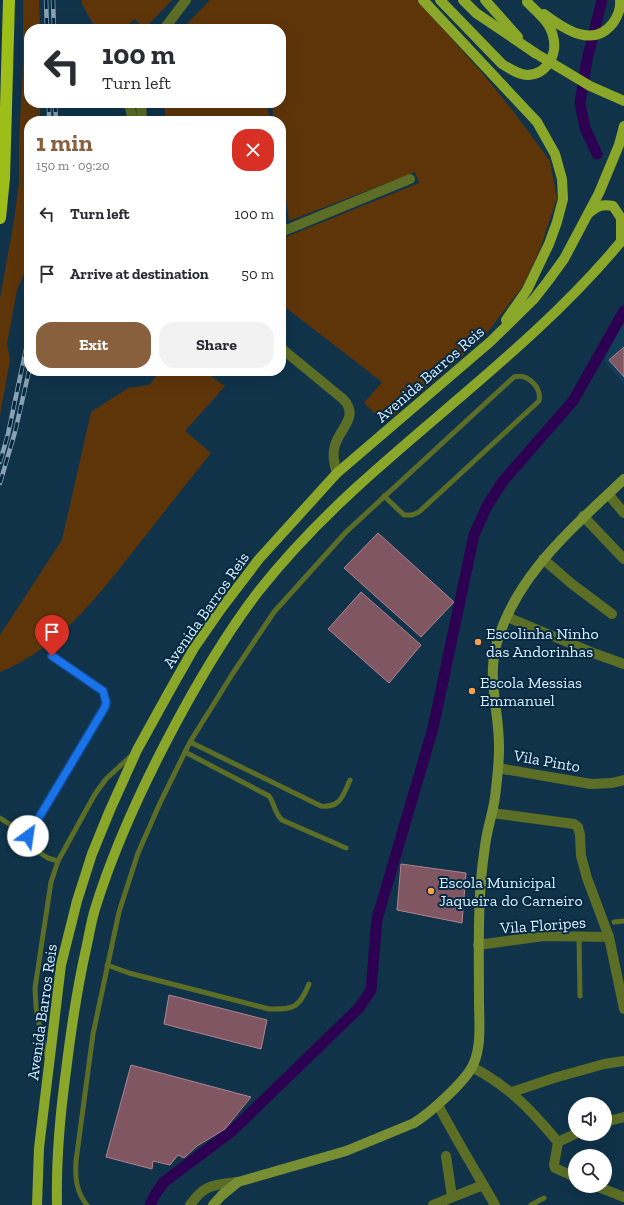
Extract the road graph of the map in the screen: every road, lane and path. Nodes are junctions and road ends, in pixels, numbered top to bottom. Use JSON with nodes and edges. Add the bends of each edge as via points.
{"nodes":[{"id":1,"x":9,"y":0,"type":"edge"},
{"id":2,"x":186,"y":0,"type":"edge"},
{"id":3,"x":423,"y":0,"type":"edge"},
{"id":4,"x":440,"y":0,"type":"edge"},
{"id":5,"x":463,"y":0,"type":"edge"},
{"id":6,"x":485,"y":0,"type":"edge"},
{"id":7,"x":620,"y":0,"type":"edge"},
{"id":8,"x":526,"y":1,"type":"edge"},
{"id":9,"x":168,"y":24,"type":"edge"},
{"id":10,"x":531,"y":50,"type":"junction"},
{"id":11,"x":624,"y":101,"type":"edge"},
{"id":12,"x":624,"y":126,"type":"edge"},
{"id":13,"x":410,"y":179,"type":"dead end"},
{"id":14,"x":587,"y":214,"type":"junction"},
{"id":15,"x":0,"y":218,"type":"edge"},
{"id":16,"x":286,"y":230,"type":"edge"},
{"id":17,"x":622,"y":240,"type":"edge"},
{"id":18,"x":490,"y":342,"type":"junction"},
{"id":19,"x":286,"y":352,"type":"edge"},
{"id":20,"x":337,"y":473,"type":"junction"},
{"id":21,"x":624,"y":479,"type":"edge"},
{"id":22,"x":608,"y":494,"type":"junction"},
{"id":23,"x":384,"y":496,"type":"junction"},
{"id":24,"x":624,"y":513,"type":"edge"},
{"id":25,"x":583,"y":516,"type":"junction"},
{"id":26,"x":543,"y":559,"type":"junction"},
{"id":27,"x":624,"y":559,"type":"edge"},
{"id":28,"x":612,"y":614,"type":"dead end"},
{"id":29,"x":506,"y":617,"type":"junction"},
{"id":30,"x":52,"y":656,"type":"dead end"},
{"id":31,"x":624,"y":664,"type":"edge"},
{"id":32,"x":190,"y":742,"type":"junction"},
{"id":33,"x":137,"y":750,"type":"junction"},
{"id":34,"x":185,"y":752,"type":"junction"},
{"id":35,"x":498,"y":768,"type":"junction"},
{"id":36,"x":350,"y":780,"type":"dead end"},
{"id":37,"x":624,"y":780,"type":"edge"},
{"id":38,"x":492,"y":813,"type":"junction"},
{"id":39,"x":0,"y":818,"type":"edge"},
{"id":40,"x":28,"y":836,"type":"junction"},
{"id":41,"x":346,"y":848,"type":"dead end"},
{"id":42,"x":58,"y":861,"type":"junction"},
{"id":43,"x":624,"y":921,"type":"edge"},
{"id":44,"x":614,"y":922,"type":"dead end"},
{"id":45,"x":579,"y":936,"type":"junction"},
{"id":46,"x":609,"y":937,"type":"junction"},
{"id":47,"x":478,"y":945,"type":"junction"},
{"id":48,"x":107,"y":965,"type":"junction"},
{"id":49,"x":310,"y":984,"type":"dead end"},
{"id":50,"x":580,"y":996,"type":"dead end"},
{"id":51,"x":624,"y":1009,"type":"edge"},
{"id":52,"x":624,"y":1061,"type":"edge"},
{"id":53,"x":49,"y":1065,"type":"junction"},
{"id":54,"x":472,"y":1067,"type":"junction"},
{"id":55,"x":512,"y":1092,"type":"junction"},
{"id":56,"x":438,"y":1106,"type":"junction"},
{"id":57,"x":624,"y":1117,"type":"edge"},
{"id":58,"x":612,"y":1120,"type":"edge"},
{"id":59,"x":568,"y":1137,"type":"edge"},
{"id":60,"x":558,"y":1142,"type":"junction"},
{"id":61,"x":446,"y":1156,"type":"dead end"},
{"id":62,"x":568,"y":1174,"type":"edge"},
{"id":63,"x":56,"y":1178,"type":"junction"},
{"id":64,"x":238,"y":1182,"type":"junction"},
{"id":65,"x":483,"y":1185,"type":"junction"},
{"id":66,"x":612,"y":1192,"type":"edge"},
{"id":67,"x":452,"y":1197,"type":"junction"},
{"id":68,"x":624,"y":1197,"type":"edge"},
{"id":69,"x":544,"y":1198,"type":"dead end"},
{"id":70,"x":37,"y":1205,"type":"edge"},
{"id":71,"x":56,"y":1205,"type":"edge"},
{"id":72,"x":62,"y":1205,"type":"edge"},
{"id":73,"x":87,"y":1205,"type":"edge"},
{"id":74,"x":190,"y":1205,"type":"edge"},
{"id":75,"x":214,"y":1205,"type":"edge"},
{"id":76,"x":433,"y":1205,"type":"edge"},
{"id":77,"x":495,"y":1205,"type":"edge"},
{"id":78,"x":531,"y":1205,"type":"edge"}],
"edges":[{"from":1,"to":15,"type":"highway","via":[[4,178]]},
{"from":2,"to":9,"type":"street"},
{"from":3,"to":18,"type":"main road","via":[[537,122],[555,154],[562,179],[563,199],[558,222],[549,244],[527,290]]},
{"from":4,"to":8,"type":"main road","via":[[502,64],[527,75],[542,71],[553,58],[555,48],[554,36],[549,25]]},
{"from":5,"to":10,"type":"main road","via":[[476,13]]},
{"from":6,"to":10,"type":"main road"},
{"from":7,"to":8,"type":"main road","via":[[618,16],[608,30],[595,36],[571,32]]},
{"from":10,"to":11,"type":"main road","bridge":true,"via":[[590,86]]},
{"from":12,"to":14,"type":"main road","name":"Avenida Barros Reis","via":[[599,192]]},
{"from":13,"to":16,"type":"street"},
{"from":14,"to":17,"type":"main road","via":[[597,206],[613,206],[621,218]]},
{"from":14,"to":18,"type":"main road","name":"Avenida Barros Reis","via":[[564,259],[548,281],[534,299]]},
{"from":17,"to":63,"type":"main road","name":"Avenida Barros Reis","via":[[593,275],[542,326],[358,486],[316,526],[258,593],[212,658],[144,784],[125,827],[95,910],[79,983],[68,1052]]},
{"from":18,"to":20,"type":"main road","name":"Avenida Barros Reis"},
{"from":19,"to":20,"type":"street","via":[[343,399],[350,409],[348,421],[335,444],[333,456]]},
{"from":20,"to":33,"type":"main road","name":"Avenida Barros Reis","via":[[259,559],[221,609],[194,648]]},
{"from":21,"to":22,"type":"street"},
{"from":22,"to":24,"type":"street"},
{"from":22,"to":25,"type":"street"},
{"from":23,"to":23,"type":"lane","via":[[514,377],[525,376],[539,390],[539,401],[418,512],[404,515]]},
{"from":23,"to":32,"type":"lane","via":[[346,532],[274,612]]},
{"from":25,"to":26,"type":"street"},
{"from":25,"to":27,"type":"street"},
{"from":26,"to":28,"type":"street"},
{"from":26,"to":29,"type":"street"},
{"from":29,"to":31,"type":"street"},
{"from":29,"to":35,"type":"street","via":[[496,645],[492,676],[499,736]]},
{"from":30,"to":40,"type":"lane","via":[[103,691],[106,702]]},
{"from":32,"to":34,"type":"lane"},
{"from":32,"to":36,"type":"lane","via":[[321,806],[335,805]]},
{"from":33,"to":42,"type":"lane","via":[[106,779],[95,794]]},
{"from":33,"to":53,"type":"main road","name":"Avenida Barros Reis","via":[[92,854],[77,901],[60,965]]},
{"from":34,"to":41,"type":"lane","via":[[269,796],[275,812],[282,820]]},
{"from":34,"to":48,"type":"lane","via":[[138,853],[119,912]]},
{"from":35,"to":37,"type":"street","name":"Vila Pinto","via":[[591,784]]},
{"from":35,"to":38,"type":"street"},
{"from":38,"to":46,"type":"street","via":[[574,824],[578,828],[581,856],[587,878]]},
{"from":38,"to":47,"type":"street","via":[[485,846]]},
{"from":39,"to":40,"type":"lane"},
{"from":40,"to":42,"type":"lane","via":[[40,853]]},
{"from":42,"to":53,"type":"lane","via":[[51,882],[36,988],[36,1007]]},
{"from":43,"to":44,"type":"lane"},
{"from":45,"to":46,"type":"street","name":"Vila Floripes"},
{"from":45,"to":47,"type":"street","name":"Vila Floripes","via":[[544,936]]},
{"from":45,"to":50,"type":"lane"},
{"from":46,"to":51,"type":"street"},
{"from":47,"to":54,"type":"street","via":[[479,1041]]},
{"from":48,"to":49,"type":"lane","via":[[269,1009],[283,1010],[295,1006],[304,997]]},
{"from":48,"to":73,"type":"lane","via":[[93,1034],[76,1161],[75,1177],[80,1195]]},
{"from":52,"to":55,"type":"street","via":[[604,1064]]},
{"from":53,"to":70,"type":"main road","name":"Avenida Barros Reis","via":[[39,1148]]},
{"from":54,"to":55,"type":"street"},
{"from":54,"to":56,"type":"street"},
{"from":55,"to":60,"type":"street"},
{"from":56,"to":64,"type":"street","via":[[414,1123],[346,1151]]},
{"from":56,"to":65,"type":"street"},
{"from":57,"to":58,"type":"street"},
{"from":59,"to":60,"type":"street"},
{"from":60,"to":62,"type":"street","via":[[554,1167]]},
{"from":61,"to":67,"type":"street"},
{"from":63,"to":71,"type":"main road","name":"Avenida Barros Reis"},
{"from":63,"to":72,"type":"street"},
{"from":64,"to":74,"type":"street","via":[[212,1185],[197,1195]]},
{"from":64,"to":75,"type":"street"},
{"from":65,"to":67,"type":"street"},
{"from":65,"to":77,"type":"street"},
{"from":66,"to":68,"type":"street"},
{"from":67,"to":76,"type":"street"},
{"from":69,"to":78,"type":"lane"}]}
